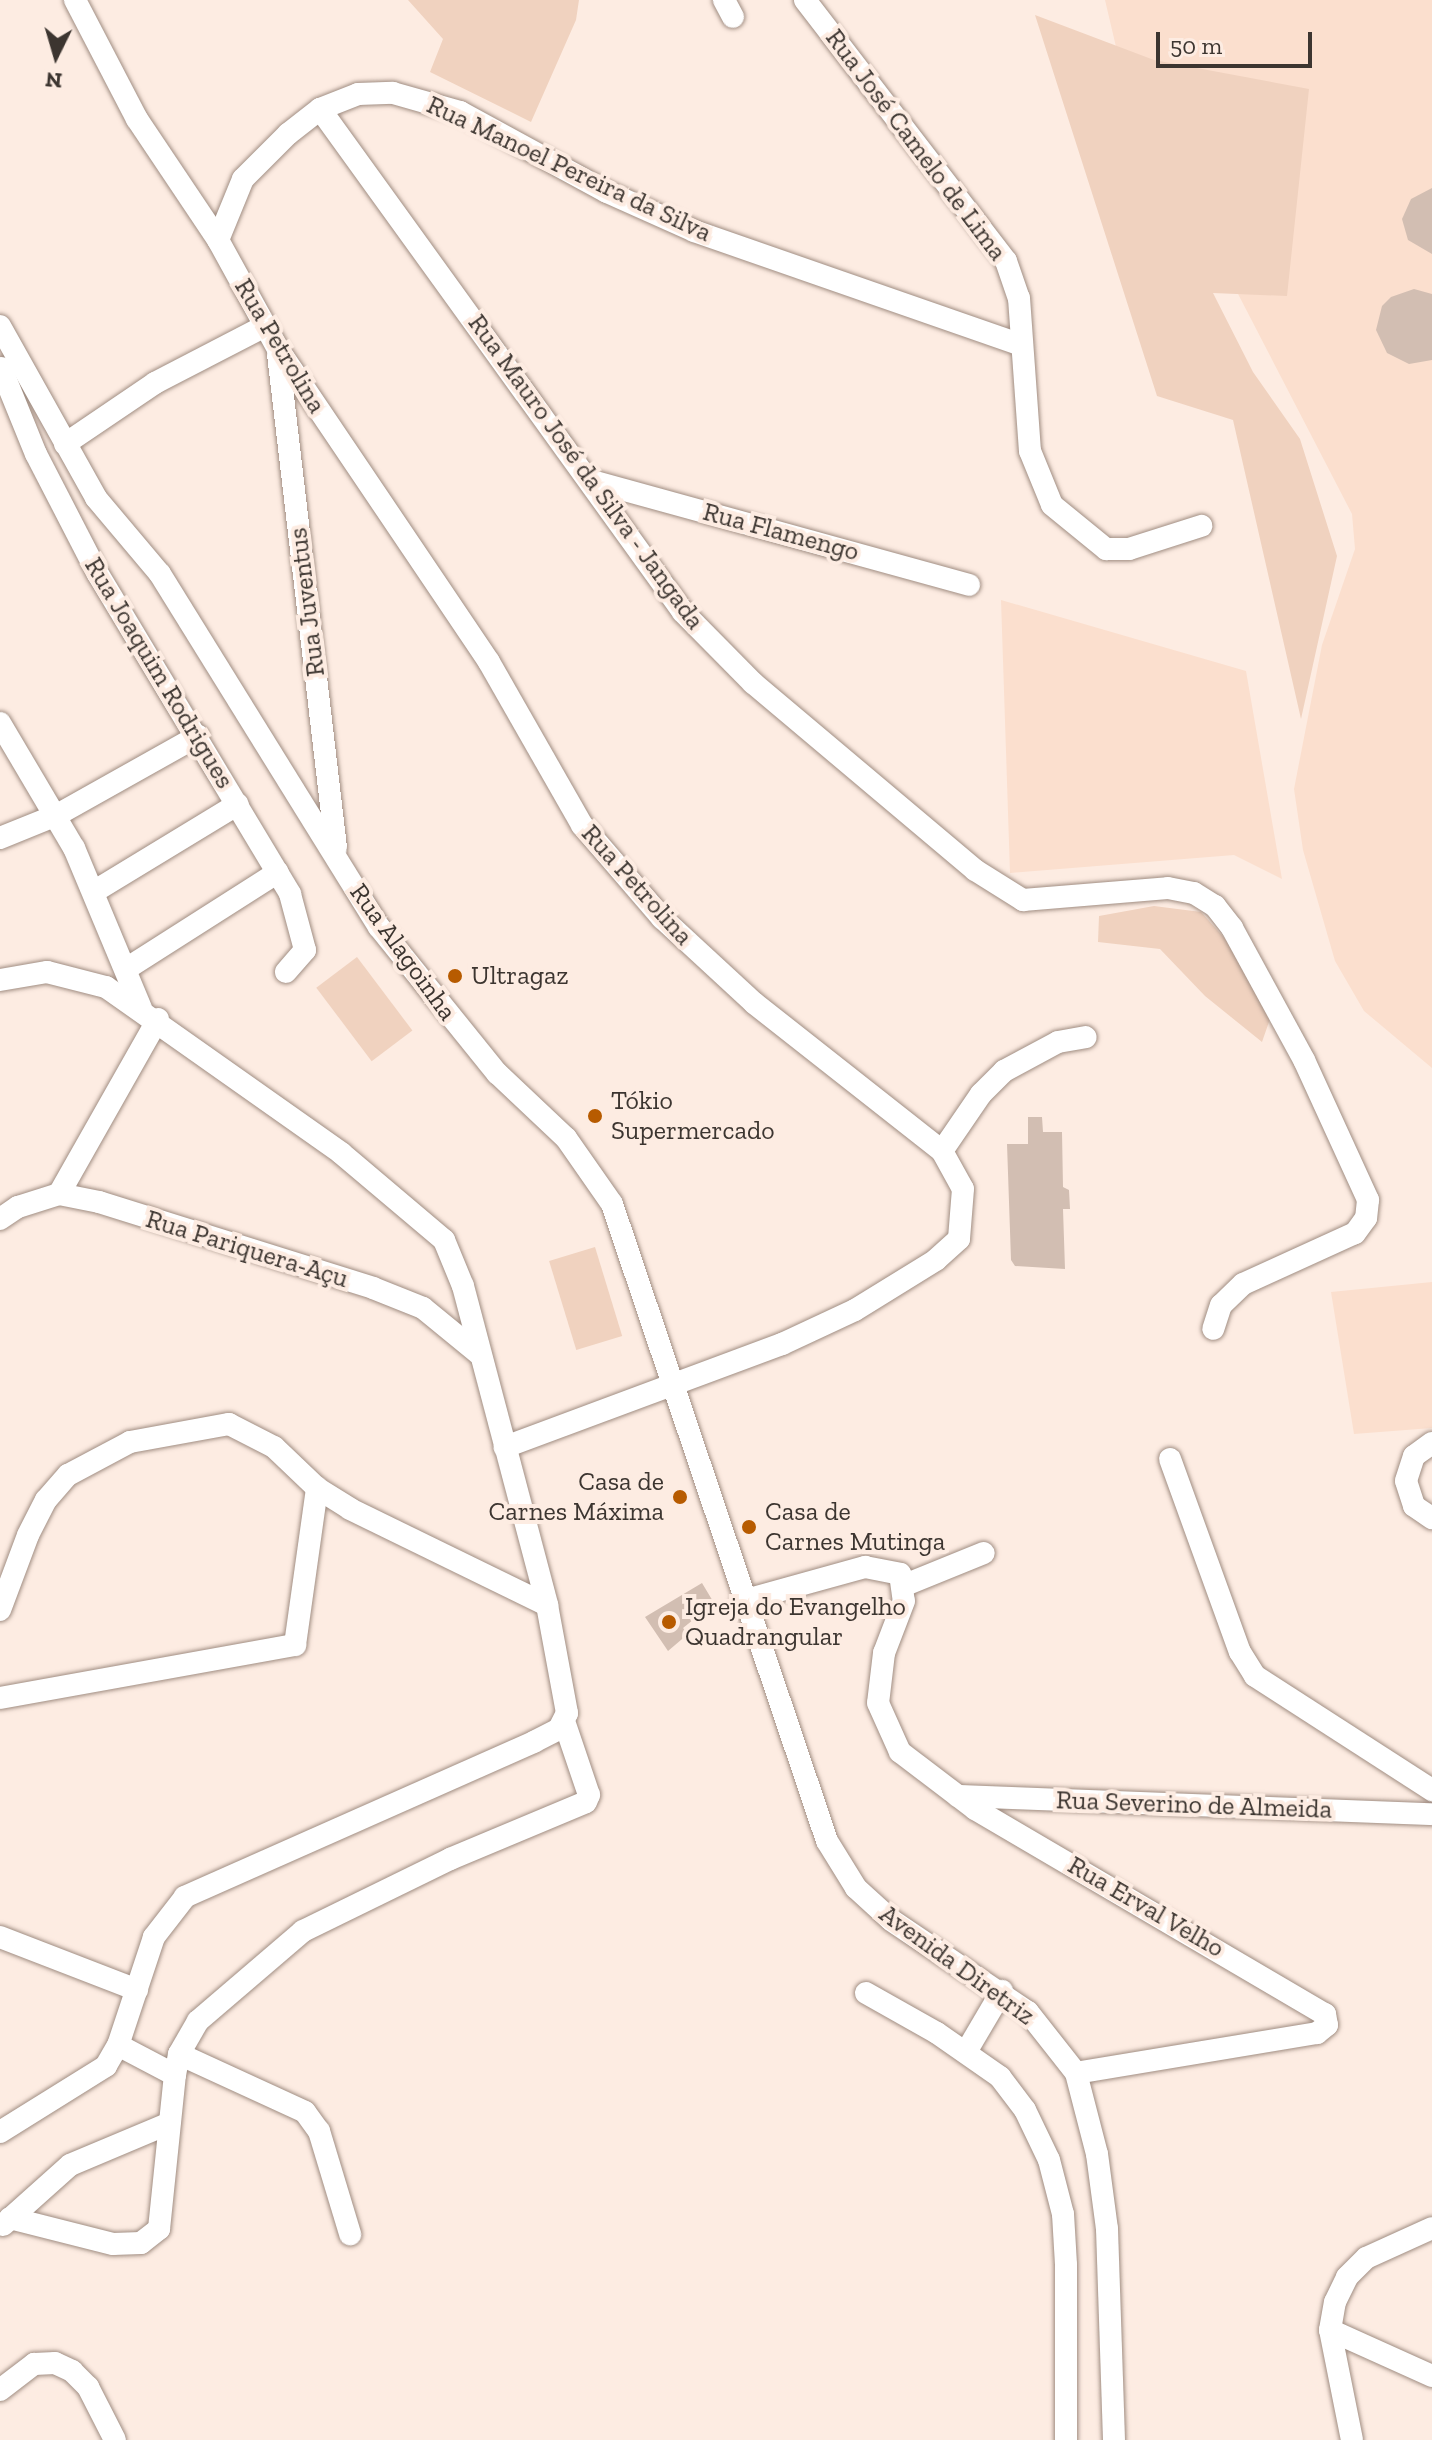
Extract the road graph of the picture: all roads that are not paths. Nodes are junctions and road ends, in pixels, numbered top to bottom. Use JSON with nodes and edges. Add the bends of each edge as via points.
{"nodes":[{"id":1,"x":75,"y":0,"type":"edge"},
{"id":2,"x":805,"y":0,"type":"edge"},
{"id":3,"x":320,"y":109,"type":"junction"},
{"id":4,"x":218,"y":240,"type":"junction"},
{"id":5,"x":0,"y":326,"type":"edge"},
{"id":6,"x":265,"y":326,"type":"junction"},
{"id":7,"x":1021,"y":345,"type":"junction"},
{"id":8,"x":278,"y":349,"type":"junction"},
{"id":9,"x":6,"y":366,"type":"edge"},
{"id":10,"x":65,"y":444,"type":"junction"},
{"id":11,"x":592,"y":481,"type":"junction"},
{"id":12,"x":96,"y":498,"type":"junction"},
{"id":13,"x":67,"y":515,"type":"junction"},
{"id":14,"x":1201,"y":526,"type":"dead end"},
{"id":15,"x":969,"y":585,"type":"dead end"},
{"id":16,"x":0,"y":723,"type":"edge"},
{"id":17,"x":198,"y":736,"type":"junction"},
{"id":18,"x":238,"y":804,"type":"junction"},
{"id":19,"x":57,"y":815,"type":"junction"},
{"id":20,"x":0,"y":838,"type":"edge"},
{"id":21,"x":337,"y":856,"type":"junction"},
{"id":22,"x":278,"y":872,"type":"junction"},
{"id":23,"x":95,"y":891,"type":"junction"},
{"id":24,"x":126,"y":969,"type":"junction"},
{"id":25,"x":286,"y":972,"type":"dead end"},
{"id":26,"x":0,"y":980,"type":"edge"},
{"id":27,"x":149,"y":1013,"type":"junction"},
{"id":28,"x":1086,"y":1037,"type":"dead end"},
{"id":29,"x":942,"y":1151,"type":"junction"},
{"id":30,"x":59,"y":1194,"type":"junction"},
{"id":31,"x":0,"y":1219,"type":"edge"},
{"id":32,"x":1213,"y":1329,"type":"dead end"},
{"id":33,"x":480,"y":1356,"type":"junction"},
{"id":34,"x":670,"y":1385,"type":"junction"},
{"id":35,"x":1432,"y":1443,"type":"edge"},
{"id":36,"x":505,"y":1447,"type":"junction"},
{"id":37,"x":1170,"y":1459,"type":"dead end"},
{"id":38,"x":317,"y":1488,"type":"junction"},
{"id":39,"x":1432,"y":1518,"type":"edge"},
{"id":40,"x":984,"y":1553,"type":"dead end"},
{"id":41,"x":905,"y":1585,"type":"junction"},
{"id":42,"x":742,"y":1601,"type":"junction"},
{"id":43,"x":547,"y":1605,"type":"junction"},
{"id":44,"x":0,"y":1610,"type":"edge"},
{"id":45,"x":0,"y":1698,"type":"edge"},
{"id":46,"x":564,"y":1721,"type":"junction"},
{"id":47,"x":1432,"y":1790,"type":"edge"},
{"id":48,"x":956,"y":1796,"type":"junction"},
{"id":49,"x":1432,"y":1814,"type":"edge"},
{"id":50,"x":0,"y":1937,"type":"edge"},
{"id":51,"x":137,"y":1990,"type":"junction"},
{"id":52,"x":1002,"y":1991,"type":"junction"},
{"id":53,"x":866,"y":1993,"type":"dead end"},
{"id":54,"x":118,"y":2045,"type":"junction"},
{"id":55,"x":966,"y":2052,"type":"junction"},
{"id":56,"x":177,"y":2064,"type":"junction"},
{"id":57,"x":1076,"y":2073,"type":"junction"},
{"id":58,"x":170,"y":2123,"type":"junction"},
{"id":59,"x":0,"y":2132,"type":"edge"},
{"id":60,"x":5,"y":2224,"type":"edge"},
{"id":61,"x":1432,"y":2228,"type":"edge"},
{"id":62,"x":350,"y":2234,"type":"dead end"},
{"id":63,"x":1330,"y":2330,"type":"junction"},
{"id":64,"x":1432,"y":2376,"type":"edge"},
{"id":65,"x":0,"y":2390,"type":"edge"},
{"id":66,"x":115,"y":2440,"type":"edge"},
{"id":67,"x":1066,"y":2440,"type":"edge"},
{"id":68,"x":1114,"y":2440,"type":"edge"},
{"id":69,"x":1352,"y":2440,"type":"edge"}],
"edges":[{"from":1,"to":4,"type":"street","name":"Rua Petrolina","via":[[137,119]]},
{"from":2,"to":7,"type":"street","name":"Rua José Camelo de Lima","via":[[1006,261],[1019,298]]},
{"from":3,"to":4,"type":"street","name":"Rua Manoel Pereira da Silva","via":[[243,179]]},
{"from":3,"to":7,"type":"street","name":"Rua Manoel Pereira da Silva","via":[[358,94],[423,99],[460,112],[683,226]]},
{"from":3,"to":11,"type":"street","name":"Rua Mauro José da Silva - Jangada"},
{"from":4,"to":6,"type":"street","name":"Rua Petrolina"},
{"from":5,"to":9,"type":"street","name":"Rua Alagoinha"},
{"from":6,"to":8,"type":"street","name":"Rua Petrolina"},
{"from":6,"to":10,"type":"street","via":[[155,383]]},
{"from":7,"to":14,"type":"street","name":"Rua José Camelo de Lima","via":[[1030,451],[1052,505],[1070,524],[1106,549],[1129,549]]},
{"from":8,"to":21,"type":"street","name":"Rua Juventus"},
{"from":8,"to":29,"type":"street","name":"Rua Petrolina","via":[[467,628],[558,786],[612,864],[662,918],[778,1024]]},
{"from":9,"to":10,"type":"street","name":"Rua Alagoinha"},
{"from":9,"to":13,"type":"street","name":"Rua Joaquim Rodrigues"},
{"from":10,"to":12,"type":"street","name":"Rua Alagoinha"},
{"from":11,"to":15,"type":"street","name":"Rua Flamengo"},
{"from":11,"to":32,"type":"street","name":"Rua Mauro José da Silva - Jangada","via":[[683,612],[720,652],[841,761],[996,886],[1023,900],[1044,901],[1168,888],[1194,893],[1215,906],[1232,928],[1304,1060],[1368,1200],[1366,1218],[1355,1233],[1243,1284],[1221,1305]]},
{"from":12,"to":13,"type":"street"},
{"from":12,"to":21,"type":"street","name":"Rua Alagoinha","via":[[160,574]]},
{"from":13,"to":17,"type":"street","name":"Rua Joaquim Rodrigues"},
{"from":16,"to":19,"type":"street"},
{"from":17,"to":18,"type":"street","name":"Rua Joaquim Rodrigues"},
{"from":17,"to":19,"type":"street"},
{"from":18,"to":22,"type":"street","name":"Rua Joaquim Rodrigues"},
{"from":18,"to":23,"type":"street"},
{"from":19,"to":20,"type":"street"},
{"from":19,"to":23,"type":"street"},
{"from":21,"to":34,"type":"street","name":"Rua Alagoinha","via":[[379,927],[458,1029],[592,1172],[625,1236]]},
{"from":22,"to":24,"type":"street"},
{"from":22,"to":25,"type":"street","name":"Rua Joaquim Rodrigues","via":[[305,936],[301,959]]},
{"from":23,"to":24,"type":"street"},
{"from":24,"to":27,"type":"street"},
{"from":26,"to":27,"type":"street","via":[[47,972],[81,977]]},
{"from":27,"to":30,"type":"street"},
{"from":27,"to":33,"type":"street","via":[[432,1226],[455,1261]]},
{"from":28,"to":29,"type":"street","via":[[1058,1042],[1004,1071],[981,1094]]},
{"from":29,"to":34,"type":"street","name":"Rua Petrolina","via":[[963,1189],[963,1219],[959,1239],[936,1260],[855,1310],[782,1344]]},
{"from":30,"to":31,"type":"street","via":[[18,1207]]},
{"from":30,"to":33,"type":"street","name":"Rua Pariquera-Açu","via":[[373,1288],[423,1308]]},
{"from":33,"to":36,"type":"street"},
{"from":34,"to":36,"type":"street","name":"Rua Petrolina"},
{"from":34,"to":42,"type":"street","name":"Rua Alagoinha"},
{"from":35,"to":39,"type":"street","via":[[1414,1456],[1406,1481],[1414,1506]]},
{"from":36,"to":43,"type":"street"},
{"from":37,"to":47,"type":"street","via":[[1240,1652],[1255,1676]]},
{"from":38,"to":43,"type":"street"},
{"from":38,"to":44,"type":"street","via":[[274,1447],[229,1424],[130,1442],[68,1475],[46,1500]]},
{"from":38,"to":45,"type":"street","via":[[295,1645]]},
{"from":40,"to":41,"type":"street"},
{"from":41,"to":42,"type":"street","via":[[900,1574],[865,1567]]},
{"from":41,"to":48,"type":"street","name":"Rua Erval Velho","via":[[878,1678],[878,1703],[900,1752]]},
{"from":42,"to":52,"type":"street","name":"Avenida Diretriz","via":[[827,1841],[856,1888],[891,1920]]},
{"from":43,"to":46,"type":"street","via":[[567,1703]]},
{"from":46,"to":51,"type":"street","via":[[534,1742],[185,1897],[154,1937]]},
{"from":46,"to":56,"type":"street","via":[[589,1795],[586,1802],[450,1859],[303,1931],[198,2021]]},
{"from":48,"to":49,"type":"street","name":"Rua Severino de Almeida"},
{"from":48,"to":57,"type":"street","name":"Rua Erval Velho","via":[[1318,2005],[1327,2025],[1317,2033]]},
{"from":50,"to":51,"type":"street"},
{"from":51,"to":54,"type":"street"},
{"from":52,"to":55,"type":"street"},
{"from":52,"to":57,"type":"street","name":"Avenida Diretriz","via":[[1028,2012]]},
{"from":53,"to":55,"type":"street"},
{"from":54,"to":56,"type":"street"},
{"from":54,"to":59,"type":"street","via":[[106,2066],[86,2084]]},
{"from":55,"to":67,"type":"street","via":[[1000,2077],[1025,2110],[1049,2160],[1063,2214]]},
{"from":56,"to":58,"type":"street"},
{"from":56,"to":62,"type":"street","via":[[305,2112],[331,2162]]},
{"from":57,"to":68,"type":"street","name":"Avenida Diretriz","via":[[1097,2154],[1107,2229]]},
{"from":58,"to":60,"type":"street","via":[[70,2165]]},
{"from":58,"to":60,"type":"street","via":[[163,2213],[152,2236],[141,2243],[113,2244]]},
{"from":61,"to":63,"type":"street","via":[[1366,2258],[1347,2277]]},
{"from":63,"to":64,"type":"street"},
{"from":63,"to":69,"type":"street"},
{"from":65,"to":66,"type":"street","via":[[34,2364],[64,2367],[88,2387]]}]}
